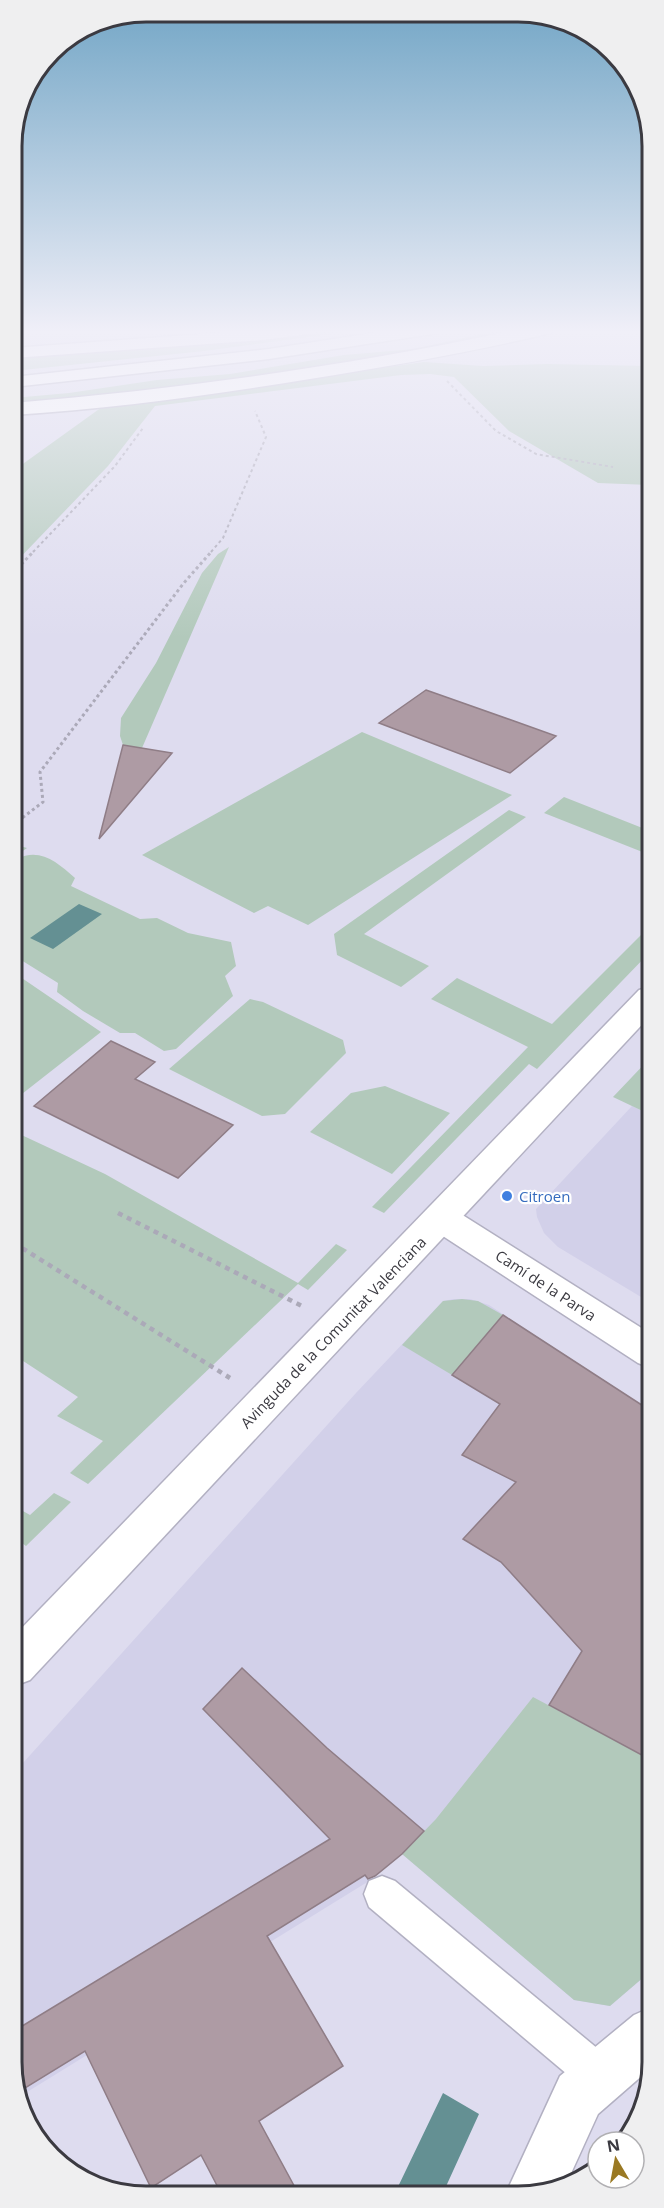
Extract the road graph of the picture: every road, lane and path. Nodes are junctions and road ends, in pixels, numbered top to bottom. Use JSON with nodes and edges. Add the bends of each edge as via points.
{"nodes":[{"id":1,"x":140,"y":432,"type":"edge"},
{"id":2,"x":264,"y":432,"type":"edge"},
{"id":3,"x":498,"y":432,"type":"edge"},
{"id":4,"x":613,"y":467,"type":"dead end"},
{"id":5,"x":23,"y":563,"type":"edge"},
{"id":6,"x":23,"y":818,"type":"edge"},
{"id":7,"x":642,"y":1007,"type":"edge"},
{"id":8,"x":118,"y":1213,"type":"dead end"},
{"id":9,"x":441,"y":1218,"type":"junction"},
{"id":10,"x":22,"y":1248,"type":"edge"},
{"id":11,"x":339,"y":1326,"type":"junction"},
{"id":12,"x":641,"y":1347,"type":"edge"},
{"id":13,"x":264,"y":1404,"type":"junction"},
{"id":14,"x":22,"y":1657,"type":"edge"},
{"id":15,"x":382,"y":1894,"type":"dead end"},
{"id":16,"x":641,"y":2042,"type":"edge"},
{"id":17,"x":601,"y":2077,"type":"junction"},
{"id":18,"x":536,"y":2184,"type":"edge"}],
"edges":[{"from":1,"to":5,"type":"path","via":[[115,466]]},
{"from":2,"to":6,"type":"path","via":[[266,437],[223,538],[183,584],[40,772],[43,802]]},
{"from":3,"to":4,"type":"path","via":[[536,454]]},
{"from":7,"to":9,"type":"main road","name":"Avinguda de la Comunitat Valenciana"},
{"from":8,"to":11,"type":"path"},
{"from":9,"to":11,"type":"main road","name":"Avinguda de la Comunitat Valenciana"},
{"from":9,"to":12,"type":"main road","name":"Camí de la Parva"},
{"from":10,"to":13,"type":"path","via":[[212,1365]]},
{"from":11,"to":13,"type":"main road","name":"Avinguda de la Comunitat Valenciana"},
{"from":13,"to":14,"type":"main road","name":"Avinguda de la Comunitat Valenciana"},
{"from":15,"to":17,"type":"lane"},
{"from":16,"to":17,"type":"main road"},
{"from":17,"to":18,"type":"main road","via":[[579,2095]]}]}
